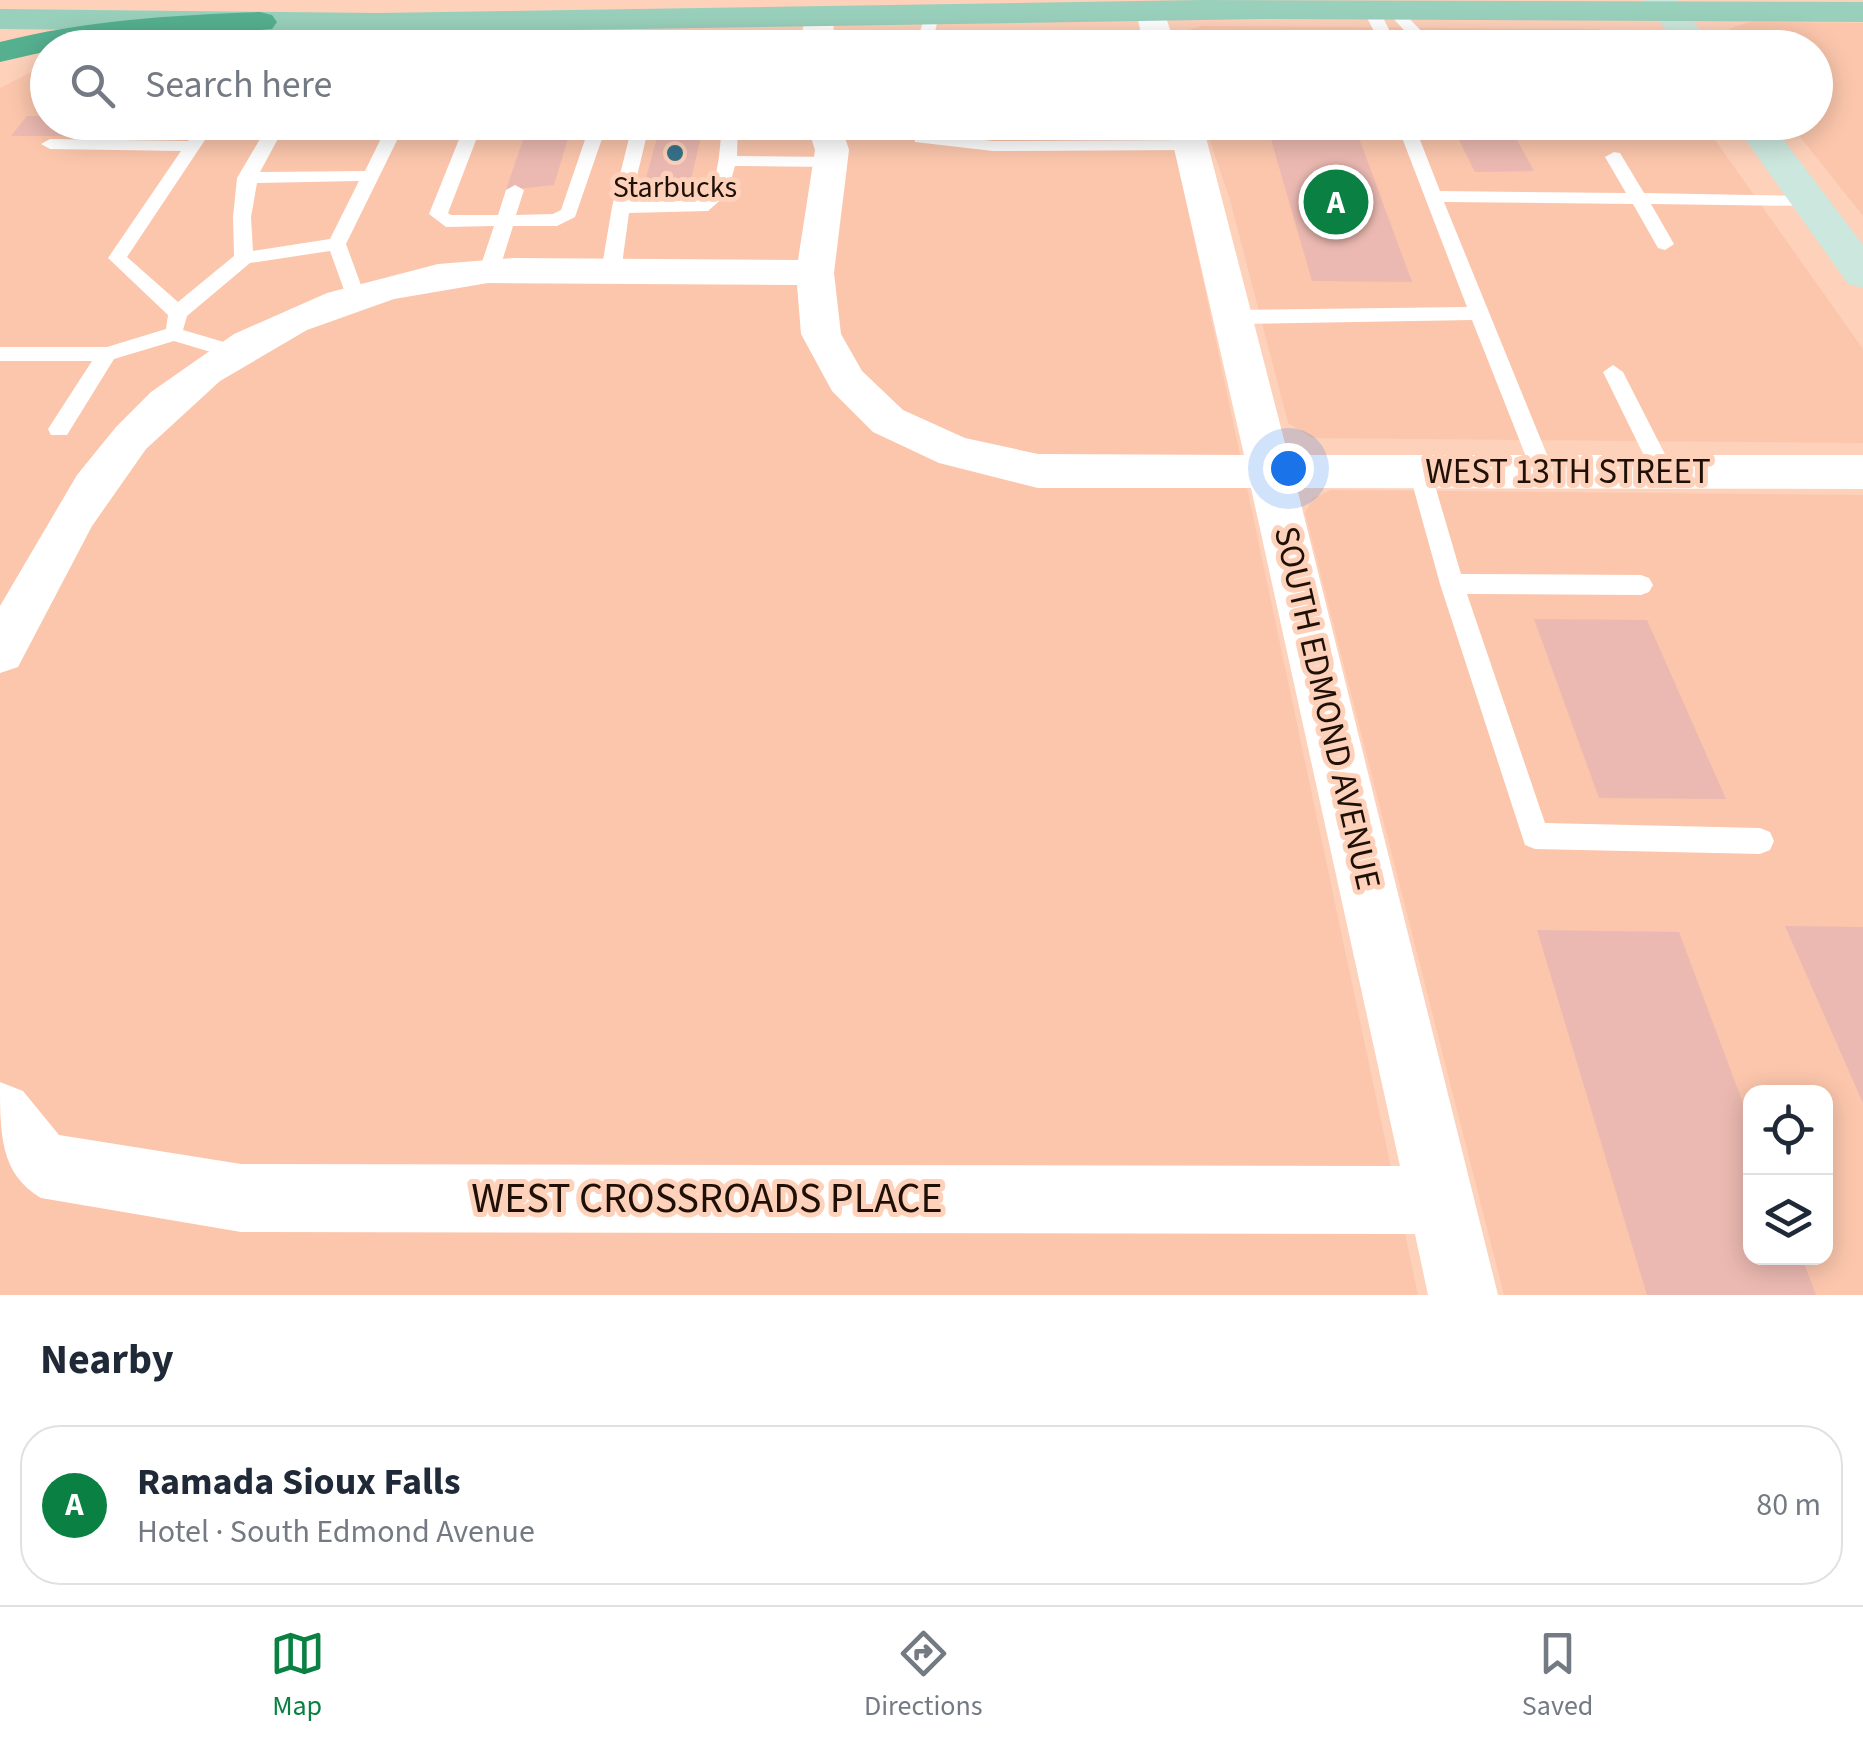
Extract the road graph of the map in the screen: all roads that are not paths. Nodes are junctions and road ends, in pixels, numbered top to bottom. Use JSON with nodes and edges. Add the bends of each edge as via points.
{"nodes":[{"id":1,"x":1664,"y":5,"type":"edge"},
{"id":2,"x":1382,"y":10,"type":"junction"},
{"id":3,"x":1151,"y":12,"type":"junction"},
{"id":4,"x":1863,"y":12,"type":"edge"},
{"id":5,"x":0,"y":19,"type":"edge"},
{"id":6,"x":260,"y":22,"type":"junction"},
{"id":7,"x":114,"y":30,"type":"edge"},
{"id":8,"x":706,"y":30,"type":"edge"},
{"id":9,"x":939,"y":30,"type":"edge"},
{"id":10,"x":1156,"y":30,"type":"edge"},
{"id":11,"x":1386,"y":30,"type":"edge"},
{"id":12,"x":1407,"y":30,"type":"edge"},
{"id":13,"x":1683,"y":30,"type":"edge"},
{"id":14,"x":30,"y":44,"type":"edge"},
{"id":15,"x":0,"y":52,"type":"edge"},
{"id":16,"x":198,"y":140,"type":"edge"},
{"id":17,"x":268,"y":140,"type":"edge"},
{"id":18,"x":389,"y":140,"type":"edge"},
{"id":19,"x":468,"y":140,"type":"edge"},
{"id":20,"x":593,"y":140,"type":"edge"},
{"id":21,"x":638,"y":140,"type":"edge"},
{"id":22,"x":729,"y":140,"type":"edge"},
{"id":23,"x":939,"y":140,"type":"edge"},
{"id":24,"x":1136,"y":140,"type":"edge"},
{"id":25,"x":1161,"y":140,"type":"edge"},
{"id":26,"x":1191,"y":140,"type":"edge"},
{"id":27,"x":1411,"y":140,"type":"edge"},
{"id":28,"x":1764,"y":140,"type":"edge"},
{"id":29,"x":826,"y":142,"type":"edge"},
{"id":30,"x":50,"y":144,"type":"dead end"},
{"id":31,"x":1137,"y":145,"type":"junction"},
{"id":32,"x":194,"y":146,"type":"junction"},
{"id":33,"x":1614,"y":157,"type":"dead end"},
{"id":34,"x":728,"y":162,"type":"junction"},
{"id":35,"x":371,"y":176,"type":"junction"},
{"id":36,"x":246,"y":178,"type":"junction"},
{"id":37,"x":514,"y":190,"type":"dead end"},
{"id":38,"x":1434,"y":196,"type":"junction"},
{"id":39,"x":1637,"y":198,"type":"junction"},
{"id":40,"x":1808,"y":201,"type":"junction"},
{"id":41,"x":621,"y":207,"type":"junction"},
{"id":42,"x":505,"y":220,"type":"junction"},
{"id":43,"x":337,"y":244,"type":"junction"},
{"id":44,"x":1665,"y":244,"type":"dead end"},
{"id":45,"x":244,"y":258,"type":"junction"},
{"id":46,"x":488,"y":271,"type":"junction"},
{"id":47,"x":611,"y":272,"type":"junction"},
{"id":48,"x":815,"y":273,"type":"junction"},
{"id":49,"x":1863,"y":274,"type":"edge"},
{"id":50,"x":354,"y":296,"type":"junction"},
{"id":51,"x":1479,"y":313,"type":"junction"},
{"id":52,"x":1235,"y":317,"type":"junction"},
{"id":53,"x":176,"y":324,"type":"junction"},
{"id":54,"x":234,"y":352,"type":"junction"},
{"id":55,"x":0,"y":354,"type":"edge"},
{"id":56,"x":107,"y":354,"type":"junction"},
{"id":57,"x":1613,"y":372,"type":"dead end"},
{"id":58,"x":60,"y":430,"type":"dead end"},
{"id":59,"x":1272,"y":472,"type":"junction"},
{"id":60,"x":1420,"y":472,"type":"junction"},
{"id":61,"x":1543,"y":472,"type":"junction"},
{"id":62,"x":1663,"y":472,"type":"junction"},
{"id":63,"x":1863,"y":472,"type":"edge"},
{"id":64,"x":1452,"y":584,"type":"junction"},
{"id":65,"x":1641,"y":585,"type":"dead end"},
{"id":66,"x":0,"y":652,"type":"edge"},
{"id":67,"x":1760,"y":840,"type":"dead end"},
{"id":68,"x":0,"y":1114,"type":"edge"},
{"id":69,"x":1441,"y":1200,"type":"junction"},
{"id":70,"x":1463,"y":1295,"type":"edge"}],
"edges":[{"from":1,"to":2,"type":"main road"},
{"from":1,"to":4,"type":"main road"},
{"from":1,"to":13,"type":"street"},
{"from":2,"to":3,"type":"main road"},
{"from":2,"to":11,"type":"lane"},
{"from":2,"to":12,"type":"lane"},
{"from":3,"to":9,"type":"main road"},
{"from":3,"to":10,"type":"street"},
{"from":5,"to":6,"type":"main road"},
{"from":6,"to":7,"type":"highway"},
{"from":6,"to":8,"type":"main road"},
{"from":14,"to":15,"type":"highway"},
{"from":16,"to":32,"type":"lane"},
{"from":17,"to":36,"type":"lane"},
{"from":18,"to":35,"type":"lane"},
{"from":19,"to":42,"type":"lane","via":[[438,214],[446,221]]},
{"from":20,"to":42,"type":"lane","via":[[569,213],[558,220]]},
{"from":21,"to":41,"type":"lane"},
{"from":22,"to":34,"type":"lane"},
{"from":23,"to":31,"type":"lane"},
{"from":24,"to":31,"type":"lane"},
{"from":25,"to":31,"type":"lane"},
{"from":26,"to":52,"type":"street","name":"SOUTH EDMOND AVENUE"},
{"from":27,"to":38,"type":"lane"},
{"from":28,"to":40,"type":"street"},
{"from":29,"to":34,"type":"lane"},
{"from":29,"to":48,"type":"street","name":"WEST 13TH STREET"},
{"from":30,"to":32,"type":"lane"},
{"from":32,"to":53,"type":"lane","via":[[116,258]]},
{"from":33,"to":39,"type":"lane"},
{"from":34,"to":41,"type":"lane","via":[[718,194],[702,207]]},
{"from":35,"to":36,"type":"lane"},
{"from":35,"to":43,"type":"lane"},
{"from":36,"to":45,"type":"lane","via":[[239,214]]},
{"from":37,"to":42,"type":"lane"},
{"from":38,"to":39,"type":"lane"},
{"from":38,"to":51,"type":"lane"},
{"from":39,"to":40,"type":"lane"},
{"from":39,"to":44,"type":"lane"},
{"from":40,"to":49,"type":"street"},
{"from":41,"to":47,"type":"lane"},
{"from":42,"to":46,"type":"lane"},
{"from":43,"to":45,"type":"lane"},
{"from":43,"to":50,"type":"lane"},
{"from":45,"to":53,"type":"lane"},
{"from":46,"to":47,"type":"street"},
{"from":46,"to":50,"type":"street"},
{"from":47,"to":48,"type":"street"},
{"from":48,"to":59,"type":"street","name":"WEST 13TH STREET","via":[[822,334],[846,382],[888,421],[955,452],[1038,471]]},
{"from":50,"to":54,"type":"street"},
{"from":51,"to":52,"type":"lane"},
{"from":51,"to":61,"type":"lane"},
{"from":52,"to":59,"type":"street","name":"SOUTH EDMOND AVENUE"},
{"from":53,"to":54,"type":"lane"},
{"from":53,"to":56,"type":"lane"},
{"from":54,"to":66,"type":"street","via":[[130,438],[86,498]]},
{"from":55,"to":56,"type":"lane"},
{"from":56,"to":58,"type":"lane"},
{"from":57,"to":62,"type":"lane"},
{"from":59,"to":60,"type":"street","name":"WEST 13TH STREET"},
{"from":59,"to":69,"type":"street","name":"SOUTH EDMOND AVENUE"},
{"from":60,"to":61,"type":"street","name":"WEST 13TH STREET"},
{"from":60,"to":64,"type":"lane"},
{"from":61,"to":62,"type":"street","name":"WEST 13TH STREET"},
{"from":62,"to":63,"type":"street","name":"WEST 13TH STREET"},
{"from":64,"to":65,"type":"lane"},
{"from":64,"to":67,"type":"lane","via":[[1535,836]]},
{"from":68,"to":69,"type":"street","name":"WEST CROSSROADS PLACE","via":[[41,1165],[241,1198]]},
{"from":69,"to":70,"type":"street","name":"SOUTH EDMOND AVENUE"}]}
